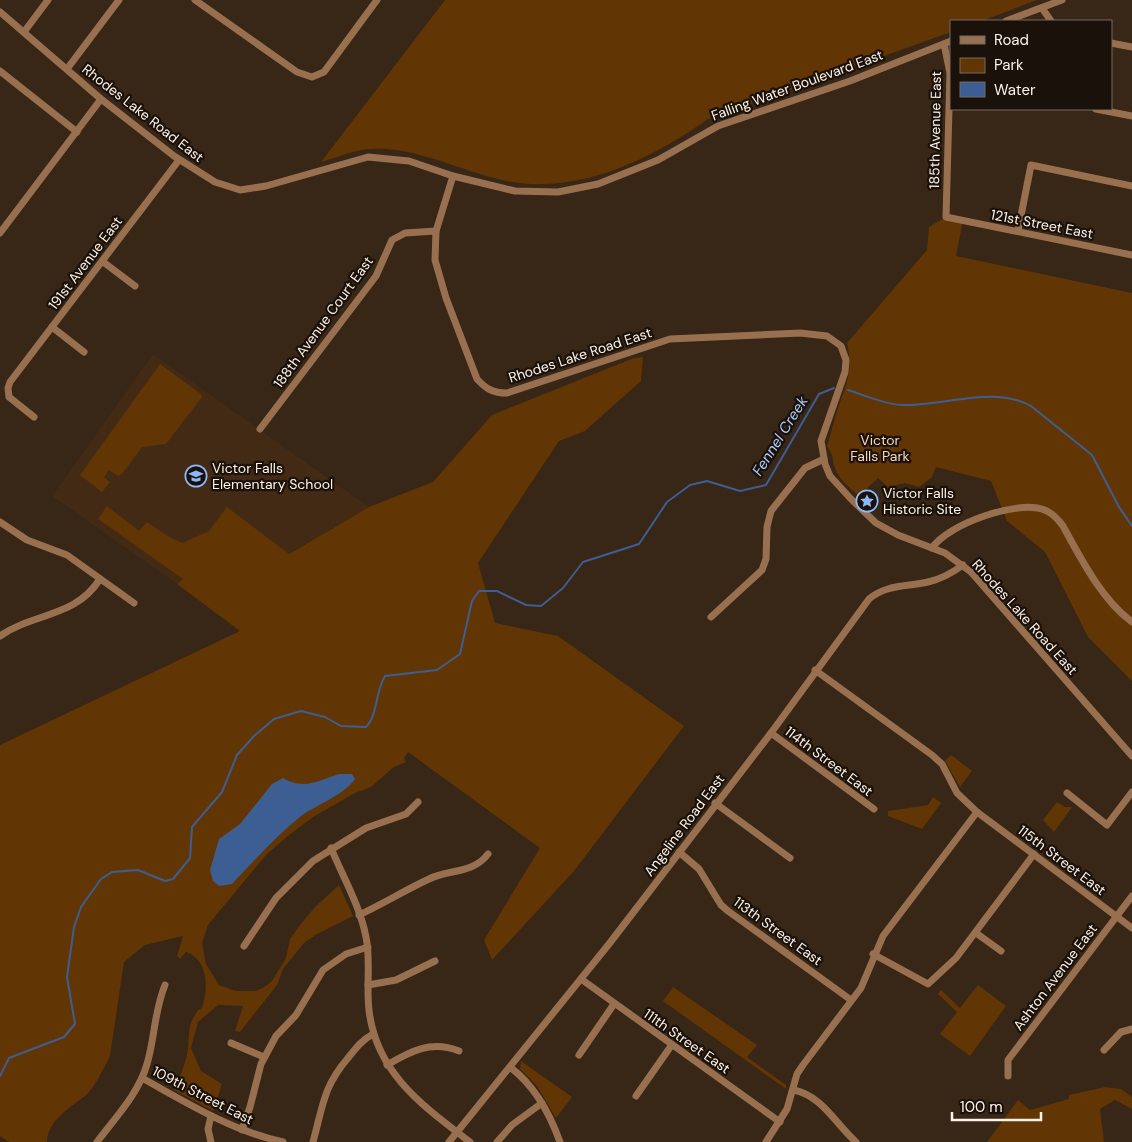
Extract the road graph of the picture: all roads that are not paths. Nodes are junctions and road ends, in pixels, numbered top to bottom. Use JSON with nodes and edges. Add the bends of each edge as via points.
{"nodes":[{"id":1,"x":48,"y":0,"type":"edge"},
{"id":2,"x":119,"y":0,"type":"edge"},
{"id":3,"x":194,"y":0,"type":"edge"},
{"id":4,"x":377,"y":0,"type":"edge"},
{"id":5,"x":1062,"y":0,"type":"edge"},
{"id":6,"x":1042,"y":8,"type":"junction"},
{"id":7,"x":0,"y":12,"type":"edge"},
{"id":8,"x":1009,"y":20,"type":"edge"},
{"id":9,"x":1051,"y":20,"type":"edge"},
{"id":10,"x":24,"y":32,"type":"junction"},
{"id":11,"x":947,"y":43,"type":"edge"},
{"id":12,"x":1112,"y":43,"type":"edge"},
{"id":13,"x":1132,"y":48,"type":"edge"},
{"id":14,"x":67,"y":68,"type":"junction"},
{"id":15,"x":0,"y":71,"type":"edge"},
{"id":16,"x":950,"y":92,"type":"edge"},
{"id":17,"x":101,"y":99,"type":"junction"},
{"id":18,"x":1101,"y":110,"type":"edge"},
{"id":19,"x":1132,"y":116,"type":"edge"},
{"id":20,"x":77,"y":132,"type":"junction"},
{"id":21,"x":179,"y":160,"type":"junction"},
{"id":22,"x":453,"y":176,"type":"junction"},
{"id":23,"x":1132,"y":186,"type":"edge"},
{"id":24,"x":946,"y":217,"type":"joint"},
{"id":25,"x":436,"y":231,"type":"junction"},
{"id":26,"x":1018,"y":231,"type":"junction"},
{"id":27,"x":0,"y":233,"type":"edge"},
{"id":28,"x":1132,"y":255,"type":"edge"},
{"id":29,"x":102,"y":261,"type":"junction"},
{"id":30,"x":135,"y":286,"type":"dead end"},
{"id":31,"x":52,"y":327,"type":"junction"},
{"id":32,"x":84,"y":352,"type":"dead end"},
{"id":33,"x":34,"y":417,"type":"dead end"},
{"id":34,"x":260,"y":428,"type":"dead end"},
{"id":35,"x":824,"y":458,"type":"junction"},
{"id":36,"x":0,"y":522,"type":"edge"},
{"id":37,"x":932,"y":548,"type":"junction"},
{"id":38,"x":963,"y":565,"type":"junction"},
{"id":39,"x":100,"y":579,"type":"junction"},
{"id":40,"x":134,"y":603,"type":"dead end"},
{"id":41,"x":711,"y":617,"type":"dead end"},
{"id":42,"x":1132,"y":622,"type":"edge"},
{"id":43,"x":0,"y":636,"type":"edge"},
{"id":44,"x":815,"y":670,"type":"junction"},
{"id":45,"x":770,"y":733,"type":"junction"},
{"id":46,"x":1132,"y":756,"type":"edge"},
{"id":47,"x":1132,"y":792,"type":"edge"},
{"id":48,"x":1067,"y":793,"type":"dead end"},
{"id":49,"x":418,"y":802,"type":"dead end"},
{"id":50,"x":715,"y":804,"type":"junction"},
{"id":51,"x":874,"y":809,"type":"dead end"},
{"id":52,"x":977,"y":812,"type":"junction"},
{"id":53,"x":331,"y":848,"type":"junction"},
{"id":54,"x":679,"y":852,"type":"junction"},
{"id":55,"x":488,"y":854,"type":"dead end"},
{"id":56,"x":1034,"y":854,"type":"junction"},
{"id":57,"x":790,"y":858,"type":"dead end"},
{"id":58,"x":1132,"y":896,"type":"edge"},
{"id":59,"x":360,"y":914,"type":"junction"},
{"id":60,"x":1117,"y":916,"type":"junction"},
{"id":61,"x":1132,"y":928,"type":"edge"},
{"id":62,"x":976,"y":933,"type":"junction"},
{"id":63,"x":244,"y":946,"type":"dead end"},
{"id":64,"x":368,"y":947,"type":"junction"},
{"id":65,"x":1001,"y":951,"type":"dead end"},
{"id":66,"x":873,"y":954,"type":"junction"},
{"id":67,"x":435,"y":961,"type":"dead end"},
{"id":68,"x":581,"y":979,"type":"junction"},
{"id":69,"x":165,"y":985,"type":"dead end"},
{"id":70,"x":368,"y":985,"type":"junction"},
{"id":71,"x":852,"y":1000,"type":"junction"},
{"id":72,"x":614,"y":1004,"type":"junction"},
{"id":73,"x":1132,"y":1029,"type":"edge"},
{"id":74,"x":374,"y":1034,"type":"junction"},
{"id":75,"x":231,"y":1042,"type":"dead end"},
{"id":76,"x":671,"y":1046,"type":"junction"},
{"id":77,"x":1104,"y":1050,"type":"dead end"},
{"id":78,"x":459,"y":1051,"type":"dead end"},
{"id":79,"x":579,"y":1055,"type":"dead end"},
{"id":80,"x":264,"y":1057,"type":"junction"},
{"id":81,"x":387,"y":1065,"type":"junction"},
{"id":82,"x":510,"y":1067,"type":"junction"},
{"id":83,"x":1008,"y":1076,"type":"dead end"},
{"id":84,"x":142,"y":1078,"type":"junction"},
{"id":85,"x":794,"y":1090,"type":"junction"},
{"id":86,"x":636,"y":1096,"type":"dead end"},
{"id":87,"x":542,"y":1103,"type":"junction"},
{"id":88,"x":211,"y":1116,"type":"junction"},
{"id":89,"x":780,"y":1122,"type":"junction"},
{"id":90,"x":242,"y":1130,"type":"junction"},
{"id":91,"x":457,"y":1132,"type":"junction"},
{"id":92,"x":97,"y":1142,"type":"edge"},
{"id":93,"x":211,"y":1142,"type":"edge"},
{"id":94,"x":283,"y":1142,"type":"edge"},
{"id":95,"x":313,"y":1142,"type":"edge"},
{"id":96,"x":449,"y":1142,"type":"edge"},
{"id":97,"x":470,"y":1142,"type":"edge"},
{"id":98,"x":497,"y":1142,"type":"edge"},
{"id":99,"x":560,"y":1142,"type":"edge"},
{"id":100,"x":766,"y":1142,"type":"edge"},
{"id":101,"x":856,"y":1142,"type":"edge"}],
"edges":[{"from":1,"to":10,"type":"street"},
{"from":2,"to":14,"type":"street"},
{"from":3,"to":4,"type":"street","via":[[308,77],[324,72]]},
{"from":5,"to":6,"type":"street"},
{"from":6,"to":8,"type":"street"},
{"from":6,"to":9,"type":"street"},
{"from":7,"to":10,"type":"street","name":"Rhodes Lake Road East"},
{"from":10,"to":14,"type":"street","name":"Rhodes Lake Road East"},
{"from":11,"to":16,"type":"street","name":"185th Avenue East"},
{"from":11,"to":22,"type":"street","name":"Falling Water Boulevard East","via":[[850,81],[718,126],[658,160],[598,184],[558,192],[515,191]]},
{"from":12,"to":13,"type":"street"},
{"from":14,"to":17,"type":"street","name":"Rhodes Lake Road East"},
{"from":15,"to":20,"type":"street"},
{"from":16,"to":24,"type":"street","name":"185th Avenue East"},
{"from":17,"to":20,"type":"street"},
{"from":17,"to":21,"type":"street","name":"Rhodes Lake Road East"},
{"from":18,"to":19,"type":"street"},
{"from":20,"to":27,"type":"street"},
{"from":21,"to":22,"type":"street","name":"Rhodes Lake Road East","via":[[215,182],[240,190],[266,186],[368,156],[409,161]]},
{"from":21,"to":29,"type":"street","name":"191st Avenue East"},
{"from":22,"to":25,"type":"street","name":"Rhodes Lake Road East"},
{"from":23,"to":26,"type":"street","via":[[1031,165]]},
{"from":24,"to":26,"type":"street","name":"121st Street East"},
{"from":25,"to":34,"type":"street","name":"188th Avenue Court East","via":[[405,233],[392,240],[376,276]]},
{"from":25,"to":35,"type":"street","name":"Rhodes Lake Road East","via":[[434,250],[438,275],[477,379],[488,389],[507,393],[670,339],[800,333],[828,336],[841,346],[846,368],[825,426],[822,441]]},
{"from":26,"to":28,"type":"street","name":"121st Street East"},
{"from":29,"to":30,"type":"street"},
{"from":29,"to":31,"type":"street","name":"191st Avenue East"},
{"from":31,"to":32,"type":"street"},
{"from":31,"to":33,"type":"street","name":"191st Avenue East","via":[[8,388],[9,397]]},
{"from":35,"to":37,"type":"street","name":"Rhodes Lake Road East","via":[[834,481],[876,523]]},
{"from":35,"to":41,"type":"street","via":[[805,468],[771,511],[762,570]]},
{"from":36,"to":39,"type":"street","via":[[26,540],[67,555]]},
{"from":37,"to":38,"type":"street","name":"Rhodes Lake Road East"},
{"from":37,"to":42,"type":"street","via":[[946,534],[986,516],[1022,508],[1042,509],[1064,526],[1100,586]]},
{"from":38,"to":44,"type":"street","name":"Angeline Road East","via":[[943,578],[890,587],[874,594]]},
{"from":38,"to":46,"type":"street","name":"Rhodes Lake Road East"},
{"from":39,"to":40,"type":"street"},
{"from":39,"to":43,"type":"street","via":[[91,592],[75,605],[21,623]]},
{"from":44,"to":45,"type":"street","name":"Angeline Road East"},
{"from":44,"to":52,"type":"street","name":"115th Street East","via":[[932,755],[942,764],[957,792]]},
{"from":45,"to":50,"type":"street","name":"Angeline Road East"},
{"from":45,"to":51,"type":"street","name":"114th Street East"},
{"from":47,"to":48,"type":"street","via":[[1107,825]]},
{"from":49,"to":53,"type":"street","via":[[406,814],[366,828]]},
{"from":50,"to":54,"type":"street","name":"Angeline Road East"},
{"from":50,"to":57,"type":"street"},
{"from":52,"to":56,"type":"street","name":"115th Street East"},
{"from":52,"to":66,"type":"street","via":[[883,936]]},
{"from":53,"to":59,"type":"street"},
{"from":53,"to":63,"type":"street","via":[[276,898]]},
{"from":54,"to":68,"type":"street","name":"Angeline Road East"},
{"from":54,"to":71,"type":"street","name":"113th Street East","via":[[699,869],[728,911]]},
{"from":55,"to":59,"type":"street","via":[[471,868],[434,876]]},
{"from":56,"to":60,"type":"street","name":"115th Street East"},
{"from":56,"to":62,"type":"street"},
{"from":58,"to":60,"type":"street","name":"Ashton Avenue East"},
{"from":59,"to":64,"type":"street"},
{"from":60,"to":61,"type":"street","name":"115th Street East"},
{"from":60,"to":83,"type":"street","name":"Ashton Avenue East","via":[[1008,1060]]},
{"from":62,"to":65,"type":"street"},
{"from":62,"to":66,"type":"street","via":[[956,958],[928,984]]},
{"from":64,"to":70,"type":"street"},
{"from":64,"to":80,"type":"street","via":[[346,954],[323,970]]},
{"from":66,"to":71,"type":"street","via":[[863,982]]},
{"from":67,"to":70,"type":"street","via":[[396,980]]},
{"from":68,"to":72,"type":"street","name":"111th Street East"},
{"from":68,"to":82,"type":"street","name":"Angeline Road East"},
{"from":69,"to":84,"type":"street"},
{"from":70,"to":74,"type":"street","via":[[368,1007]]},
{"from":71,"to":85,"type":"street","via":[[802,1065]]},
{"from":72,"to":76,"type":"street","name":"111th Street East"},
{"from":72,"to":79,"type":"street"},
{"from":73,"to":77,"type":"street","via":[[1121,1032]]},
{"from":74,"to":81,"type":"street"},
{"from":74,"to":95,"type":"street","via":[[358,1046],[331,1079],[322,1100]]},
{"from":75,"to":80,"type":"street"},
{"from":76,"to":86,"type":"street"},
{"from":76,"to":89,"type":"street","name":"111th Street East"},
{"from":78,"to":81,"type":"street","via":[[424,1046]]},
{"from":80,"to":90,"type":"street"},
{"from":81,"to":91,"type":"street","via":[[412,1096]]},
{"from":82,"to":87,"type":"street","via":[[525,1080]]},
{"from":82,"to":91,"type":"street","name":"Angeline Road East"},
{"from":84,"to":88,"type":"street","name":"109th Street East"},
{"from":84,"to":92,"type":"street"},
{"from":85,"to":89,"type":"street"},
{"from":85,"to":101,"type":"street","via":[[816,1098],[834,1122]]},
{"from":87,"to":98,"type":"street","via":[[512,1125]]},
{"from":87,"to":99,"type":"street"},
{"from":88,"to":90,"type":"street","name":"109th Street East"},
{"from":88,"to":93,"type":"street","via":[[208,1129]]},
{"from":89,"to":100,"type":"street"},
{"from":90,"to":94,"type":"street","name":"109th Street East"},
{"from":91,"to":96,"type":"street","name":"Angeline Road East"},
{"from":91,"to":97,"type":"street"}]}
